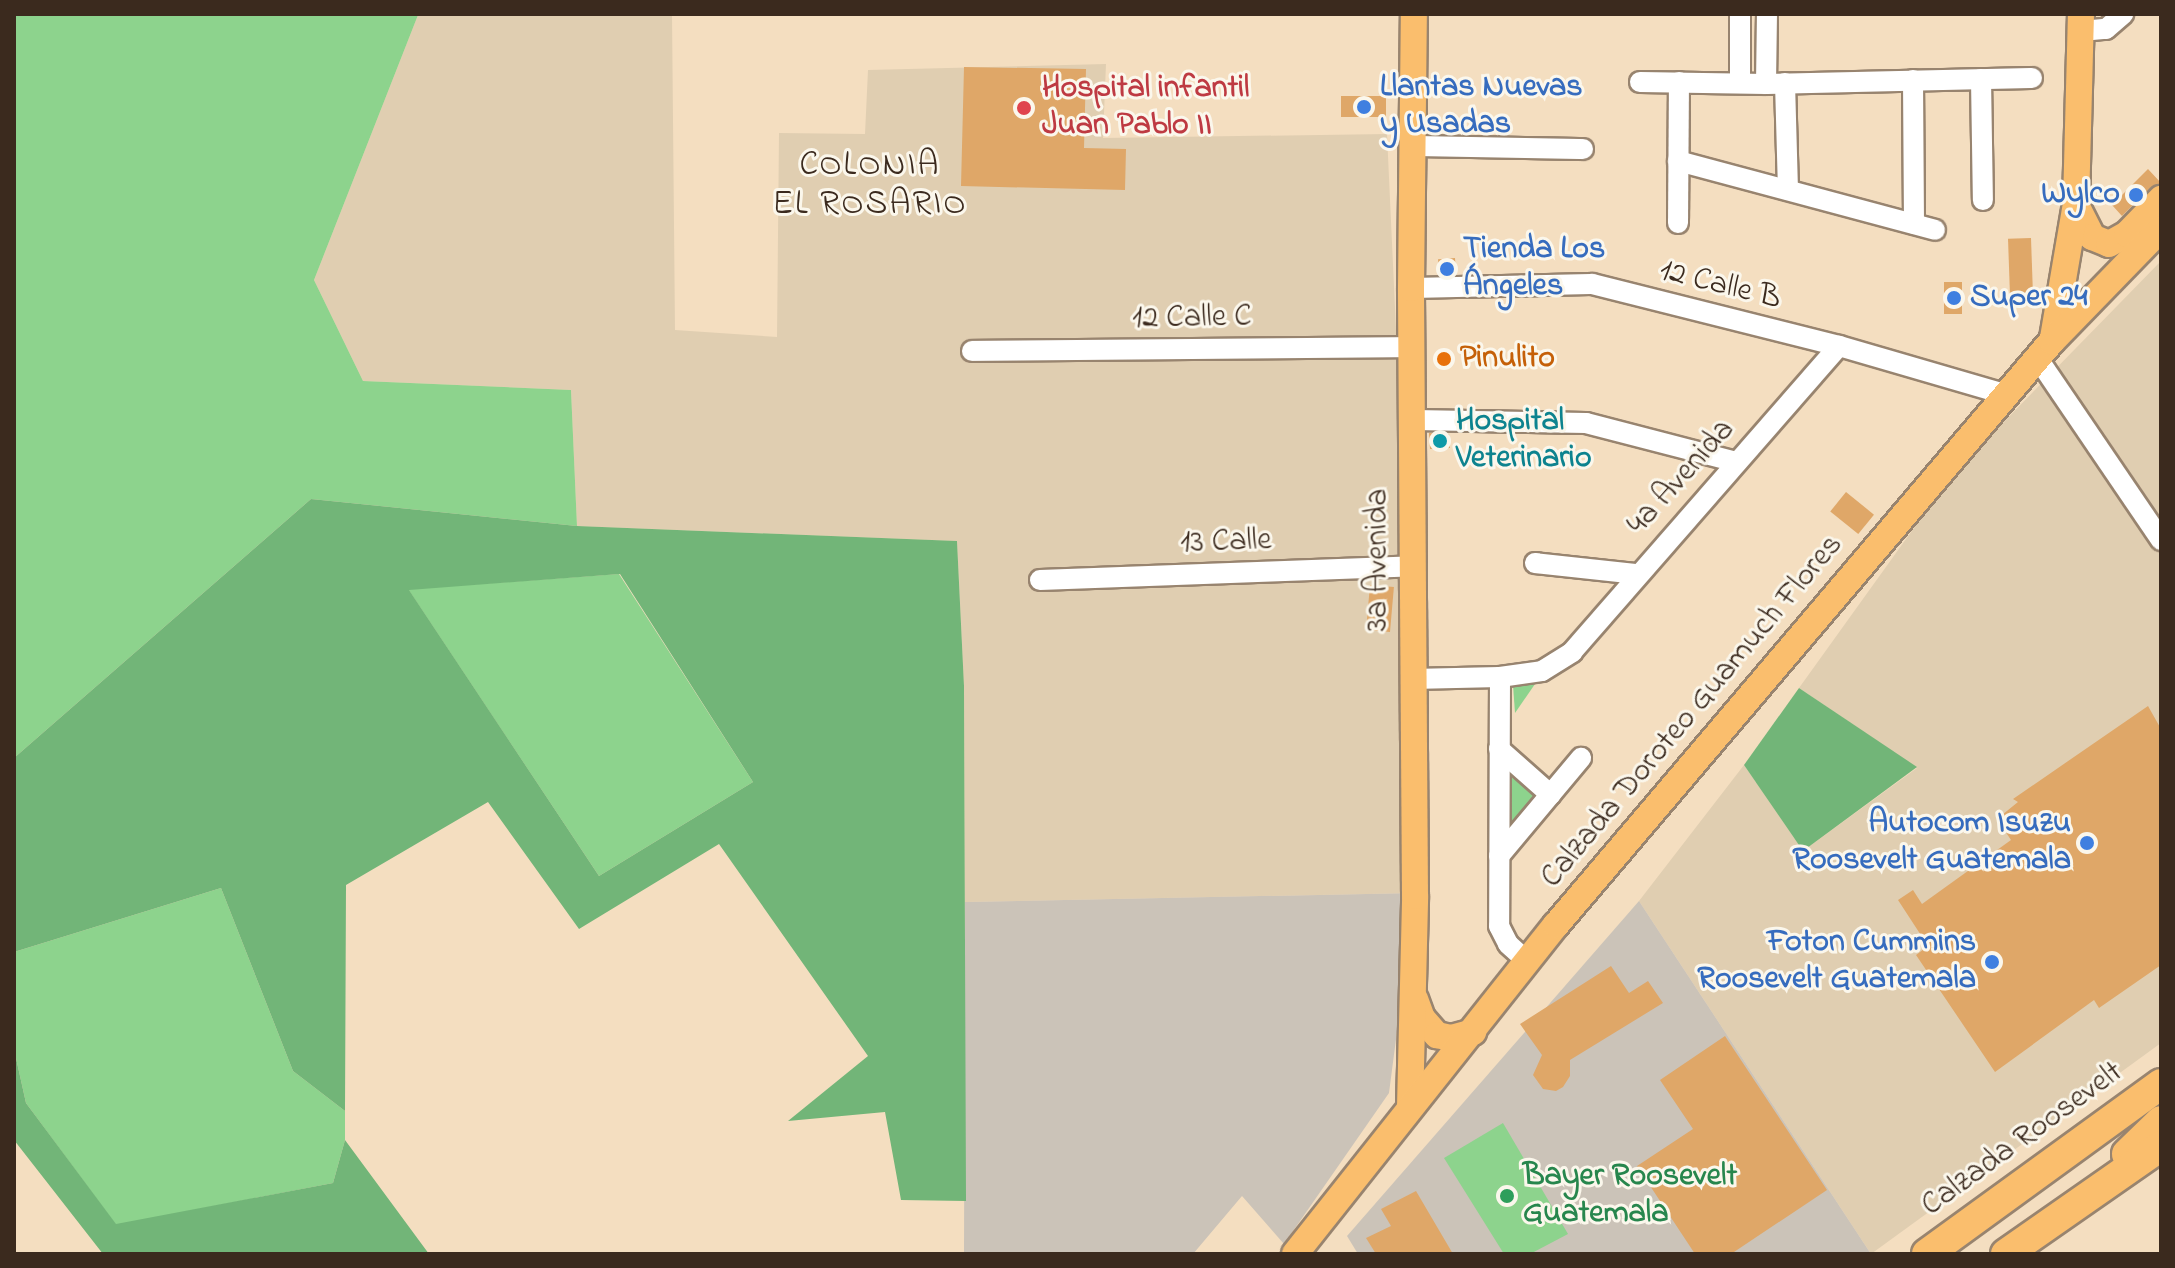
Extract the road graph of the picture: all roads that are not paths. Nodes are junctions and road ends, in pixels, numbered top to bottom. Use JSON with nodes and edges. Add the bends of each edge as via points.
{"nodes":[{"id":1,"x":1414,"y":14,"type":"edge"},
{"id":2,"x":1740,"y":14,"type":"edge"},
{"id":3,"x":1767,"y":14,"type":"edge"},
{"id":4,"x":2123,"y":14,"type":"edge"},
{"id":5,"x":2081,"y":23,"type":"edge"},
{"id":6,"x":1740,"y":40,"type":"junction"},
{"id":7,"x":1767,"y":41,"type":"junction"},
{"id":8,"x":2032,"y":78,"type":"dead end"},
{"id":9,"x":1981,"y":79,"type":"junction"},
{"id":10,"x":1913,"y":80,"type":"junction"},
{"id":11,"x":1640,"y":82,"type":"dead end"},
{"id":12,"x":1679,"y":82,"type":"junction"},
{"id":13,"x":1740,"y":83,"type":"junction"},
{"id":14,"x":1775,"y":83,"type":"junction"},
{"id":15,"x":1413,"y":146,"type":"junction"},
{"id":16,"x":1583,"y":149,"type":"dead end"},
{"id":17,"x":1678,"y":161,"type":"junction"},
{"id":18,"x":1788,"y":190,"type":"junction"},
{"id":19,"x":2161,"y":199,"type":"edge"},
{"id":20,"x":1983,"y":200,"type":"dead end"},
{"id":21,"x":2076,"y":204,"type":"junction"},
{"id":22,"x":1678,"y":223,"type":"dead end"},
{"id":23,"x":1914,"y":224,"type":"junction"},
{"id":24,"x":2161,"y":229,"type":"edge"},
{"id":25,"x":1935,"y":230,"type":"dead end"},
{"id":26,"x":1411,"y":288,"type":"junction"},
{"id":27,"x":1839,"y":346,"type":"junction"},
{"id":28,"x":1412,"y":347,"type":"junction"},
{"id":29,"x":2045,"y":350,"type":"junction"},
{"id":30,"x":972,"y":351,"type":"dead end"},
{"id":31,"x":2008,"y":395,"type":"junction"},
{"id":32,"x":1414,"y":420,"type":"junction"},
{"id":33,"x":1737,"y":462,"type":"junction"},
{"id":34,"x":2161,"y":540,"type":"edge"},
{"id":35,"x":1535,"y":563,"type":"dead end"},
{"id":36,"x":1414,"y":566,"type":"junction"},
{"id":37,"x":1637,"y":574,"type":"junction"},
{"id":38,"x":1040,"y":580,"type":"dead end"},
{"id":39,"x":1500,"y":677,"type":"junction"},
{"id":40,"x":1412,"y":679,"type":"junction"},
{"id":41,"x":1499,"y":749,"type":"junction"},
{"id":42,"x":1581,"y":758,"type":"dead end"},
{"id":43,"x":1551,"y":795,"type":"junction"},
{"id":44,"x":1499,"y":856,"type":"junction"},
{"id":45,"x":1528,"y":962,"type":"junction"},
{"id":46,"x":1413,"y":992,"type":"junction"},
{"id":47,"x":1473,"y":1032,"type":"junction"},
{"id":48,"x":2161,"y":1084,"type":"edge"},
{"id":49,"x":1410,"y":1107,"type":"junction"},
{"id":50,"x":2161,"y":1121,"type":"edge"},
{"id":51,"x":2161,"y":1146,"type":"edge"},
{"id":52,"x":2092,"y":1195,"type":"junction"},
{"id":53,"x":1295,"y":1254,"type":"edge"},
{"id":54,"x":1927,"y":1254,"type":"edge"},
{"id":55,"x":2006,"y":1254,"type":"edge"}],
"edges":[{"from":1,"to":15,"type":"main road","name":"3a Avenida"},
{"from":2,"to":6,"type":"street"},
{"from":3,"to":7,"type":"street"},
{"from":4,"to":5,"type":"street","via":[[2106,29]]},
{"from":5,"to":21,"type":"main road"},
{"from":6,"to":7,"type":"street"},
{"from":6,"to":13,"type":"street"},
{"from":7,"to":14,"type":"street"},
{"from":8,"to":9,"type":"street"},
{"from":9,"to":10,"type":"street"},
{"from":9,"to":20,"type":"street"},
{"from":10,"to":14,"type":"street"},
{"from":10,"to":23,"type":"street"},
{"from":11,"to":12,"type":"street"},
{"from":12,"to":13,"type":"street"},
{"from":12,"to":17,"type":"street"},
{"from":13,"to":14,"type":"street"},
{"from":14,"to":18,"type":"street"},
{"from":15,"to":16,"type":"street"},
{"from":15,"to":26,"type":"main road","name":"3a Avenida"},
{"from":17,"to":18,"type":"street"},
{"from":17,"to":22,"type":"street"},
{"from":18,"to":23,"type":"street"},
{"from":19,"to":21,"type":"main road","via":[[2127,234],[2109,244],[2092,237]]},
{"from":21,"to":29,"type":"main road"},
{"from":23,"to":25,"type":"street"},
{"from":24,"to":29,"type":"main road","name":"Calzada Doroteo Guamuch Flores"},
{"from":26,"to":27,"type":"street","name":"12 Calle B","via":[[1592,284]]},
{"from":26,"to":28,"type":"main road","name":"3a Avenida"},
{"from":27,"to":31,"type":"street","name":"12 Calle B"},
{"from":27,"to":33,"type":"street","name":"4a Avenida"},
{"from":28,"to":30,"type":"street","name":"12 Calle C"},
{"from":28,"to":32,"type":"main road","name":"3a Avenida"},
{"from":29,"to":31,"type":"main road","name":"Calzada Doroteo Guamuch Flores"},
{"from":29,"to":34,"type":"street"},
{"from":31,"to":45,"type":"main road","name":"Calzada Doroteo Guamuch Flores"},
{"from":32,"to":33,"type":"street","via":[[1586,423]]},
{"from":32,"to":36,"type":"main road","name":"3a Avenida"},
{"from":33,"to":37,"type":"street","name":"4a Avenida"},
{"from":35,"to":37,"type":"street"},
{"from":36,"to":38,"type":"street","name":"13 Calle"},
{"from":36,"to":40,"type":"main road","name":"3a Avenida"},
{"from":37,"to":39,"type":"street","name":"4a Avenida","via":[[1572,652],[1542,671]]},
{"from":39,"to":40,"type":"street"},
{"from":39,"to":41,"type":"street"},
{"from":40,"to":46,"type":"main road","name":"3a Avenida"},
{"from":41,"to":43,"type":"street"},
{"from":41,"to":44,"type":"street"},
{"from":42,"to":43,"type":"street"},
{"from":43,"to":44,"type":"street"},
{"from":44,"to":45,"type":"street","via":[[1499,926],[1508,944]]},
{"from":45,"to":47,"type":"main road","name":"Calzada Doroteo Guamuch Flores"},
{"from":46,"to":47,"type":"main road","via":[[1422,1018],[1437,1035],[1451,1038]]},
{"from":46,"to":49,"type":"main road","name":"3a Avenida"},
{"from":47,"to":49,"type":"main road","name":"Calzada Doroteo Guamuch Flores"},
{"from":48,"to":54,"type":"highway","name":"Calzada Roosevelt"},
{"from":49,"to":53,"type":"main road","name":"Calzada Doroteo Guamuch Flores"},
{"from":50,"to":52,"type":"highway"},
{"from":51,"to":52,"type":"highway"},
{"from":52,"to":55,"type":"highway"}]}
